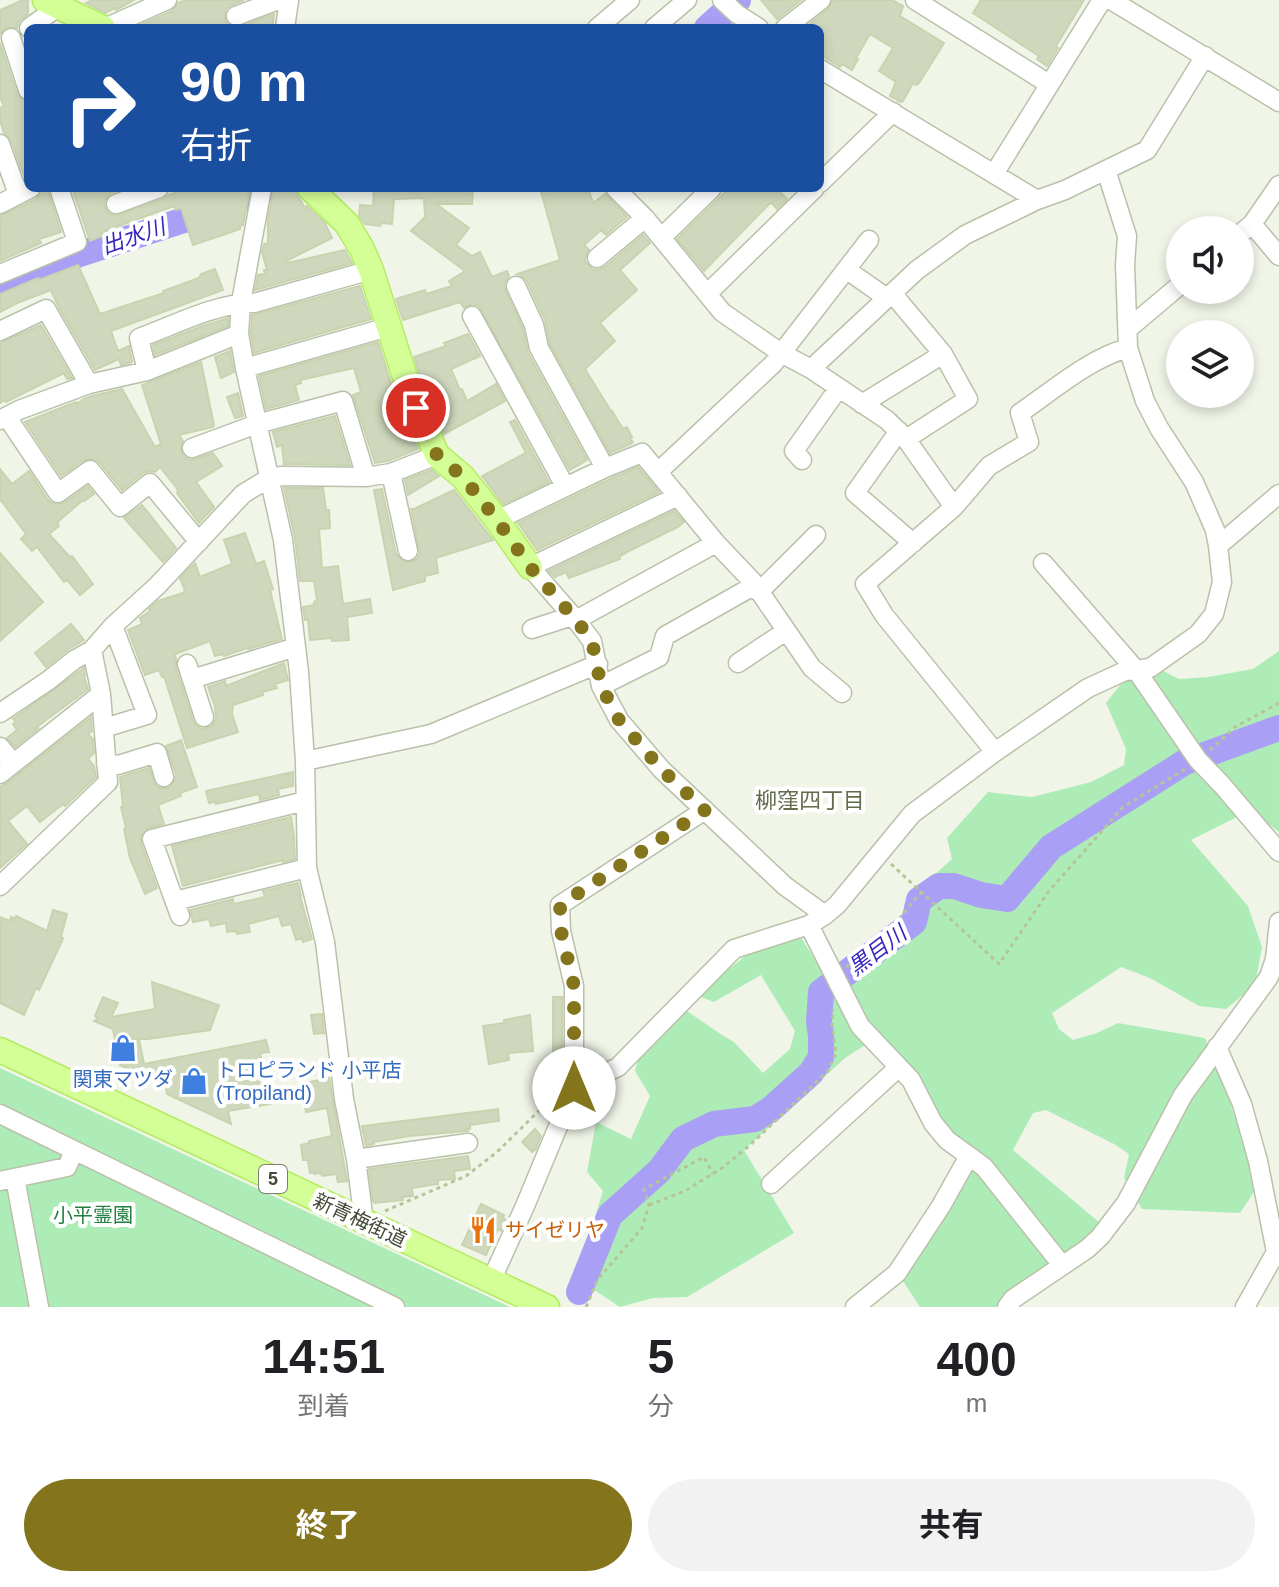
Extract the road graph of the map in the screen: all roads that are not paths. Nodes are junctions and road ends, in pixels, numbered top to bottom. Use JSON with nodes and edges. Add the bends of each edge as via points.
{"nodes":[{"id":1,"x":167,"y":0,"type":"edge"},
{"id":2,"x":278,"y":0,"type":"edge"},
{"id":3,"x":289,"y":0,"type":"edge"},
{"id":4,"x":630,"y":0,"type":"edge"},
{"id":5,"x":687,"y":0,"type":"edge"},
{"id":6,"x":821,"y":0,"type":"edge"},
{"id":7,"x":915,"y":0,"type":"edge"},
{"id":8,"x":1102,"y":0,"type":"edge"},
{"id":9,"x":1111,"y":0,"type":"edge"},
{"id":10,"x":1151,"y":0,"type":"edge"},
{"id":11,"x":52,"y":3,"type":"edge"},
{"id":12,"x":728,"y":6,"type":"edge"},
{"id":13,"x":236,"y":16,"type":"dead end"},
{"id":14,"x":1140,"y":17,"type":"junction"},
{"id":15,"x":32,"y":24,"type":"edge"},
{"id":16,"x":96,"y":24,"type":"edge"},
{"id":17,"x":113,"y":24,"type":"edge"},
{"id":18,"x":286,"y":24,"type":"edge"},
{"id":19,"x":602,"y":24,"type":"edge"},
{"id":20,"x":659,"y":24,"type":"edge"},
{"id":21,"x":753,"y":24,"type":"edge"},
{"id":22,"x":790,"y":24,"type":"edge"},
{"id":23,"x":24,"y":30,"type":"edge"},
{"id":24,"x":6,"y":41,"type":"edge"},
{"id":25,"x":1205,"y":56,"type":"junction"},
{"id":26,"x":824,"y":75,"type":"edge"},
{"id":27,"x":24,"y":81,"type":"edge"},
{"id":28,"x":1049,"y":84,"type":"junction"},
{"id":29,"x":1279,"y":102,"type":"edge"},
{"id":30,"x":893,"y":112,"type":"junction"},
{"id":31,"x":0,"y":144,"type":"edge"},
{"id":32,"x":1106,"y":170,"type":"junction"},
{"id":33,"x":994,"y":174,"type":"junction"},
{"id":34,"x":824,"y":179,"type":"edge"},
{"id":35,"x":1279,"y":185,"type":"edge"},
{"id":36,"x":24,"y":191,"type":"edge"},
{"id":37,"x":60,"y":192,"type":"edge"},
{"id":38,"x":148,"y":192,"type":"edge"},
{"id":39,"x":262,"y":192,"type":"edge"},
{"id":40,"x":314,"y":192,"type":"edge"},
{"id":41,"x":619,"y":192,"type":"edge"},
{"id":42,"x":708,"y":192,"type":"edge"},
{"id":43,"x":811,"y":192,"type":"edge"},
{"id":44,"x":1037,"y":200,"type":"junction"},
{"id":45,"x":0,"y":204,"type":"edge"},
{"id":46,"x":116,"y":204,"type":"dead end"},
{"id":47,"x":645,"y":218,"type":"junction"},
{"id":48,"x":1254,"y":218,"type":"edge"},
{"id":49,"x":1254,"y":236,"type":"edge"},
{"id":50,"x":661,"y":238,"type":"junction"},
{"id":51,"x":869,"y":240,"type":"dead end"},
{"id":52,"x":1279,"y":256,"type":"edge"},
{"id":53,"x":597,"y":258,"type":"dead end"},
{"id":54,"x":371,"y":270,"type":"junction"},
{"id":55,"x":847,"y":270,"type":"junction"},
{"id":56,"x":0,"y":274,"type":"edge"},
{"id":57,"x":516,"y":286,"type":"dead end"},
{"id":58,"x":707,"y":294,"type":"junction"},
{"id":59,"x":890,"y":296,"type":"junction"},
{"id":60,"x":1166,"y":297,"type":"edge"},
{"id":61,"x":241,"y":302,"type":"junction"},
{"id":62,"x":472,"y":316,"type":"dead end"},
{"id":63,"x":388,"y":327,"type":"junction"},
{"id":64,"x":1129,"y":328,"type":"junction"},
{"id":65,"x":0,"y":331,"type":"edge"},
{"id":66,"x":239,"y":334,"type":"junction"},
{"id":67,"x":1128,"y":348,"type":"junction"},
{"id":68,"x":781,"y":353,"type":"junction"},
{"id":69,"x":943,"y":354,"type":"junction"},
{"id":70,"x":245,"y":368,"type":"junction"},
{"id":71,"x":811,"y":369,"type":"junction"},
{"id":72,"x":147,"y":371,"type":"junction"},
{"id":73,"x":89,"y":384,"type":"junction"},
{"id":74,"x":838,"y":389,"type":"junction"},
{"id":75,"x":862,"y":404,"type":"junction"},
{"id":76,"x":3,"y":419,"type":"edge"},
{"id":77,"x":257,"y":424,"type":"junction"},
{"id":78,"x":903,"y":435,"type":"junction"},
{"id":79,"x":192,"y":448,"type":"dead end"},
{"id":80,"x":437,"y":455,"type":"junction"},
{"id":81,"x":802,"y":460,"type":"dead end"},
{"id":82,"x":605,"y":468,"type":"junction"},
{"id":83,"x":658,"y":472,"type":"junction"},
{"id":84,"x":391,"y":473,"type":"junction"},
{"id":85,"x":366,"y":477,"type":"junction"},
{"id":86,"x":269,"y":478,"type":"junction"},
{"id":87,"x":565,"y":486,"type":"junction"},
{"id":88,"x":1279,"y":494,"type":"edge"},
{"id":89,"x":678,"y":496,"type":"junction"},
{"id":90,"x":954,"y":507,"type":"junction"},
{"id":91,"x":497,"y":520,"type":"junction"},
{"id":92,"x":816,"y":535,"type":"dead end"},
{"id":93,"x":199,"y":542,"type":"junction"},
{"id":94,"x":716,"y":543,"type":"junction"},
{"id":95,"x":913,"y":543,"type":"junction"},
{"id":96,"x":1218,"y":546,"type":"junction"},
{"id":97,"x":408,"y":551,"type":"dead end"},
{"id":98,"x":1043,"y":563,"type":"dead end"},
{"id":99,"x":530,"y":567,"type":"junction"},
{"id":100,"x":757,"y":589,"type":"junction"},
{"id":101,"x":574,"y":618,"type":"junction"},
{"id":102,"x":113,"y":626,"type":"junction"},
{"id":103,"x":532,"y":629,"type":"dead end"},
{"id":104,"x":786,"y":631,"type":"junction"},
{"id":105,"x":296,"y":647,"type":"junction"},
{"id":106,"x":92,"y":650,"type":"junction"},
{"id":107,"x":738,"y":663,"type":"dead end"},
{"id":108,"x":598,"y":664,"type":"junction"},
{"id":109,"x":1136,"y":670,"type":"junction"},
{"id":110,"x":601,"y":686,"type":"junction"},
{"id":111,"x":842,"y":693,"type":"dead end"},
{"id":112,"x":101,"y":694,"type":"junction"},
{"id":113,"x":0,"y":713,"type":"edge"},
{"id":114,"x":204,"y":717,"type":"dead end"},
{"id":115,"x":104,"y":728,"type":"junction"},
{"id":116,"x":0,"y":747,"type":"edge"},
{"id":117,"x":995,"y":752,"type":"junction"},
{"id":118,"x":305,"y":761,"type":"junction"},
{"id":119,"x":106,"y":763,"type":"junction"},
{"id":120,"x":6,"y":768,"type":"edge"},
{"id":121,"x":164,"y":777,"type":"dead end"},
{"id":122,"x":305,"y":801,"type":"junction"},
{"id":123,"x":705,"y":810,"type":"junction"},
{"id":124,"x":1279,"y":852,"type":"edge"},
{"id":125,"x":307,"y":868,"type":"junction"},
{"id":126,"x":0,"y":886,"type":"edge"},
{"id":127,"x":825,"y":915,"type":"junction"},
{"id":128,"x":1279,"y":922,"type":"edge"},
{"id":129,"x":809,"y":925,"type":"junction"},
{"id":130,"x":1217,"y":1047,"type":"junction"},
{"id":131,"x":0,"y":1050,"type":"edge"},
{"id":132,"x":899,"y":1067,"type":"junction"},
{"id":133,"x":574,"y":1088,"type":"junction"},
{"id":134,"x":0,"y":1114,"type":"edge"},
{"id":135,"x":468,"y":1143,"type":"dead end"},
{"id":136,"x":74,"y":1151,"type":"junction"},
{"id":137,"x":969,"y":1156,"type":"junction"},
{"id":138,"x":356,"y":1159,"type":"junction"},
{"id":139,"x":8,"y":1179,"type":"edge"},
{"id":140,"x":771,"y":1184,"type":"dead end"},
{"id":141,"x":364,"y":1222,"type":"junction"},
{"id":142,"x":1278,"y":1254,"type":"edge"},
{"id":143,"x":1062,"y":1265,"type":"junction"},
{"id":144,"x":491,"y":1281,"type":"junction"},
{"id":145,"x":366,"y":1292,"type":"junction"},
{"id":146,"x":519,"y":1301,"type":"edge"},
{"id":147,"x":39,"y":1307,"type":"edge"},
{"id":148,"x":354,"y":1307,"type":"edge"},
{"id":149,"x":395,"y":1307,"type":"edge"},
{"id":150,"x":547,"y":1307,"type":"edge"},
{"id":151,"x":855,"y":1307,"type":"edge"},
{"id":152,"x":1007,"y":1307,"type":"edge"},
{"id":153,"x":1245,"y":1307,"type":"edge"}],
"edges":[{"from":1,"to":17,"type":"street"},
{"from":2,"to":13,"type":"street"},
{"from":3,"to":18,"type":"street"},
{"from":4,"to":19,"type":"street"},
{"from":5,"to":20,"type":"street"},
{"from":6,"to":22,"type":"street"},
{"from":7,"to":28,"type":"street"},
{"from":8,"to":28,"type":"street"},
{"from":9,"to":14,"type":"street"},
{"from":10,"to":14,"type":"street"},
{"from":11,"to":15,"type":"street"},
{"from":11,"to":16,"type":"main road"},
{"from":12,"to":21,"type":"street"},
{"from":14,"to":25,"type":"street"},
{"from":23,"to":24,"type":"street"},
{"from":24,"to":27,"type":"street"},
{"from":25,"to":29,"type":"street"},
{"from":25,"to":32,"type":"street","via":[[1147,150]]},
{"from":26,"to":30,"type":"street"},
{"from":28,"to":33,"type":"street"},
{"from":30,"to":33,"type":"street"},
{"from":30,"to":34,"type":"street"},
{"from":31,"to":36,"type":"street"},
{"from":32,"to":44,"type":"street"},
{"from":32,"to":64,"type":"street","via":[[1127,236]]},
{"from":33,"to":44,"type":"street"},
{"from":35,"to":48,"type":"street"},
{"from":36,"to":45,"type":"street"},
{"from":37,"to":56,"type":"street","via":[[77,242]]},
{"from":38,"to":46,"type":"street"},
{"from":39,"to":61,"type":"street"},
{"from":40,"to":54,"type":"main road","via":[[347,224]]},
{"from":41,"to":47,"type":"street"},
{"from":42,"to":50,"type":"street"},
{"from":43,"to":58,"type":"street"},
{"from":44,"to":59,"type":"street","via":[[965,235]]},
{"from":47,"to":50,"type":"street"},
{"from":47,"to":53,"type":"street"},
{"from":49,"to":52,"type":"street"},
{"from":50,"to":58,"type":"street"},
{"from":51,"to":55,"type":"street"},
{"from":54,"to":61,"type":"street","via":[[254,303]]},
{"from":54,"to":63,"type":"main road"},
{"from":55,"to":59,"type":"street"},
{"from":55,"to":68,"type":"street"},
{"from":57,"to":82,"type":"street","via":[[539,348]]},
{"from":58,"to":68,"type":"street","via":[[722,312]]},
{"from":59,"to":69,"type":"street"},
{"from":59,"to":71,"type":"street"},
{"from":60,"to":64,"type":"street"},
{"from":61,"to":66,"type":"street"},
{"from":61,"to":72,"type":"street","via":[[139,338]]},
{"from":62,"to":87,"type":"street"},
{"from":63,"to":70,"type":"street"},
{"from":63,"to":80,"type":"main road"},
{"from":64,"to":67,"type":"street"},
{"from":65,"to":73,"type":"street","via":[[46,309]]},
{"from":66,"to":70,"type":"street"},
{"from":66,"to":72,"type":"street"},
{"from":67,"to":90,"type":"street","via":[[1093,362],[1020,413],[1029,442],[989,466]]},
{"from":67,"to":96,"type":"street","via":[[1145,401],[1194,482]]},
{"from":68,"to":71,"type":"street"},
{"from":68,"to":83,"type":"street"},
{"from":69,"to":75,"type":"street"},
{"from":69,"to":78,"type":"street","via":[[968,399]]},
{"from":70,"to":77,"type":"street"},
{"from":71,"to":74,"type":"street"},
{"from":72,"to":73,"type":"street"},
{"from":73,"to":76,"type":"street"},
{"from":74,"to":75,"type":"street"},
{"from":74,"to":81,"type":"street","via":[[794,451]]},
{"from":75,"to":78,"type":"street"},
{"from":76,"to":93,"type":"street","via":[[58,493],[90,470],[120,507],[150,483]]},
{"from":77,"to":79,"type":"street"},
{"from":77,"to":85,"type":"street","via":[[343,401]]},
{"from":77,"to":86,"type":"street"},
{"from":78,"to":90,"type":"street"},
{"from":78,"to":95,"type":"street","via":[[855,493]]},
{"from":80,"to":84,"type":"street"},
{"from":80,"to":91,"type":"main road","via":[[463,477]]},
{"from":82,"to":83,"type":"street","via":[[642,453]]},
{"from":82,"to":87,"type":"street"},
{"from":83,"to":89,"type":"street"},
{"from":84,"to":85,"type":"street"},
{"from":84,"to":97,"type":"street"},
{"from":85,"to":86,"type":"street"},
{"from":86,"to":93,"type":"street","via":[[243,494]]},
{"from":86,"to":105,"type":"street","via":[[283,540]]},
{"from":87,"to":91,"type":"street"},
{"from":88,"to":96,"type":"street"},
{"from":89,"to":94,"type":"street"},
{"from":89,"to":99,"type":"street"},
{"from":90,"to":95,"type":"street"},
{"from":91,"to":99,"type":"main road"},
{"from":92,"to":100,"type":"street"},
{"from":93,"to":102,"type":"street"},
{"from":94,"to":100,"type":"street"},
{"from":94,"to":101,"type":"street"},
{"from":95,"to":117,"type":"street","via":[[865,584]]},
{"from":96,"to":109,"type":"street","via":[[1222,582],[1214,614],[1186,643],[1150,668]]},
{"from":98,"to":109,"type":"street"},
{"from":99,"to":101,"type":"street"},
{"from":100,"to":104,"type":"street"},
{"from":100,"to":110,"type":"street","via":[[665,636],[659,657]]},
{"from":101,"to":103,"type":"street"},
{"from":101,"to":108,"type":"street","via":[[592,641]]},
{"from":102,"to":106,"type":"street"},
{"from":102,"to":115,"type":"street","via":[[147,715]]},
{"from":104,"to":107,"type":"street"},
{"from":104,"to":111,"type":"street","via":[[812,668]]},
{"from":105,"to":114,"type":"street","via":[[243,655],[189,672]]},
{"from":105,"to":118,"type":"street"},
{"from":106,"to":112,"type":"street"},
{"from":106,"to":113,"type":"street"},
{"from":108,"to":110,"type":"street"},
{"from":108,"to":118,"type":"street","via":[[431,734]]},
{"from":109,"to":117,"type":"street","via":[[1088,688]]},
{"from":109,"to":124,"type":"street","via":[[1196,757]]},
{"from":110,"to":123,"type":"street","via":[[619,720]]},
{"from":112,"to":115,"type":"street"},
{"from":112,"to":120,"type":"street"},
{"from":115,"to":119,"type":"street"},
{"from":116,"to":120,"type":"street"},
{"from":117,"to":127,"type":"street","via":[[912,814]]},
{"from":118,"to":122,"type":"street"},
{"from":119,"to":121,"type":"street","via":[[118,765],[157,753]]},
{"from":119,"to":126,"type":"street","via":[[108,782]]},
{"from":122,"to":125,"type":"street"},
{"from":122,"to":125,"type":"street","via":[[152,839],[178,908]]},
{"from":123,"to":127,"type":"street","via":[[785,886]]},
{"from":123,"to":133,"type":"street","via":[[560,905],[574,986]]},
{"from":125,"to":138,"type":"street","via":[[325,942]]},
{"from":127,"to":129,"type":"street"},
{"from":128,"to":130,"type":"street","via":[[1269,977]]},
{"from":129,"to":132,"type":"street","via":[[860,1026]]},
{"from":129,"to":133,"type":"street","via":[[734,949],[618,1067]]},
{"from":130,"to":142,"type":"street","via":[[1242,1104]]},
{"from":130,"to":143,"type":"street","via":[[1183,1095],[1126,1203],[1100,1237]]},
{"from":131,"to":141,"type":"main road","name":"新青梅街道","number":"5"},
{"from":132,"to":137,"type":"street","via":[[933,1123]]},
{"from":132,"to":140,"type":"street"},
{"from":133,"to":144,"type":"street"},
{"from":134,"to":136,"type":"street"},
{"from":135,"to":138,"type":"street"},
{"from":136,"to":139,"type":"street","via":[[67,1167]]},
{"from":136,"to":145,"type":"street"},
{"from":137,"to":143,"type":"street","via":[[1004,1190]]},
{"from":137,"to":151,"type":"street","via":[[897,1273]]},
{"from":138,"to":141,"type":"street"},
{"from":139,"to":147,"type":"street"},
{"from":141,"to":144,"type":"main road","name":"新青梅街道","number":"5"},
{"from":142,"to":153,"type":"street"},
{"from":143,"to":152,"type":"street"},
{"from":144,"to":146,"type":"main road","name":"新青梅街道","number":"5"},
{"from":145,"to":148,"type":"street"},
{"from":145,"to":149,"type":"street"},
{"from":146,"to":150,"type":"main road","name":"新青梅街道","number":"5"}]}
